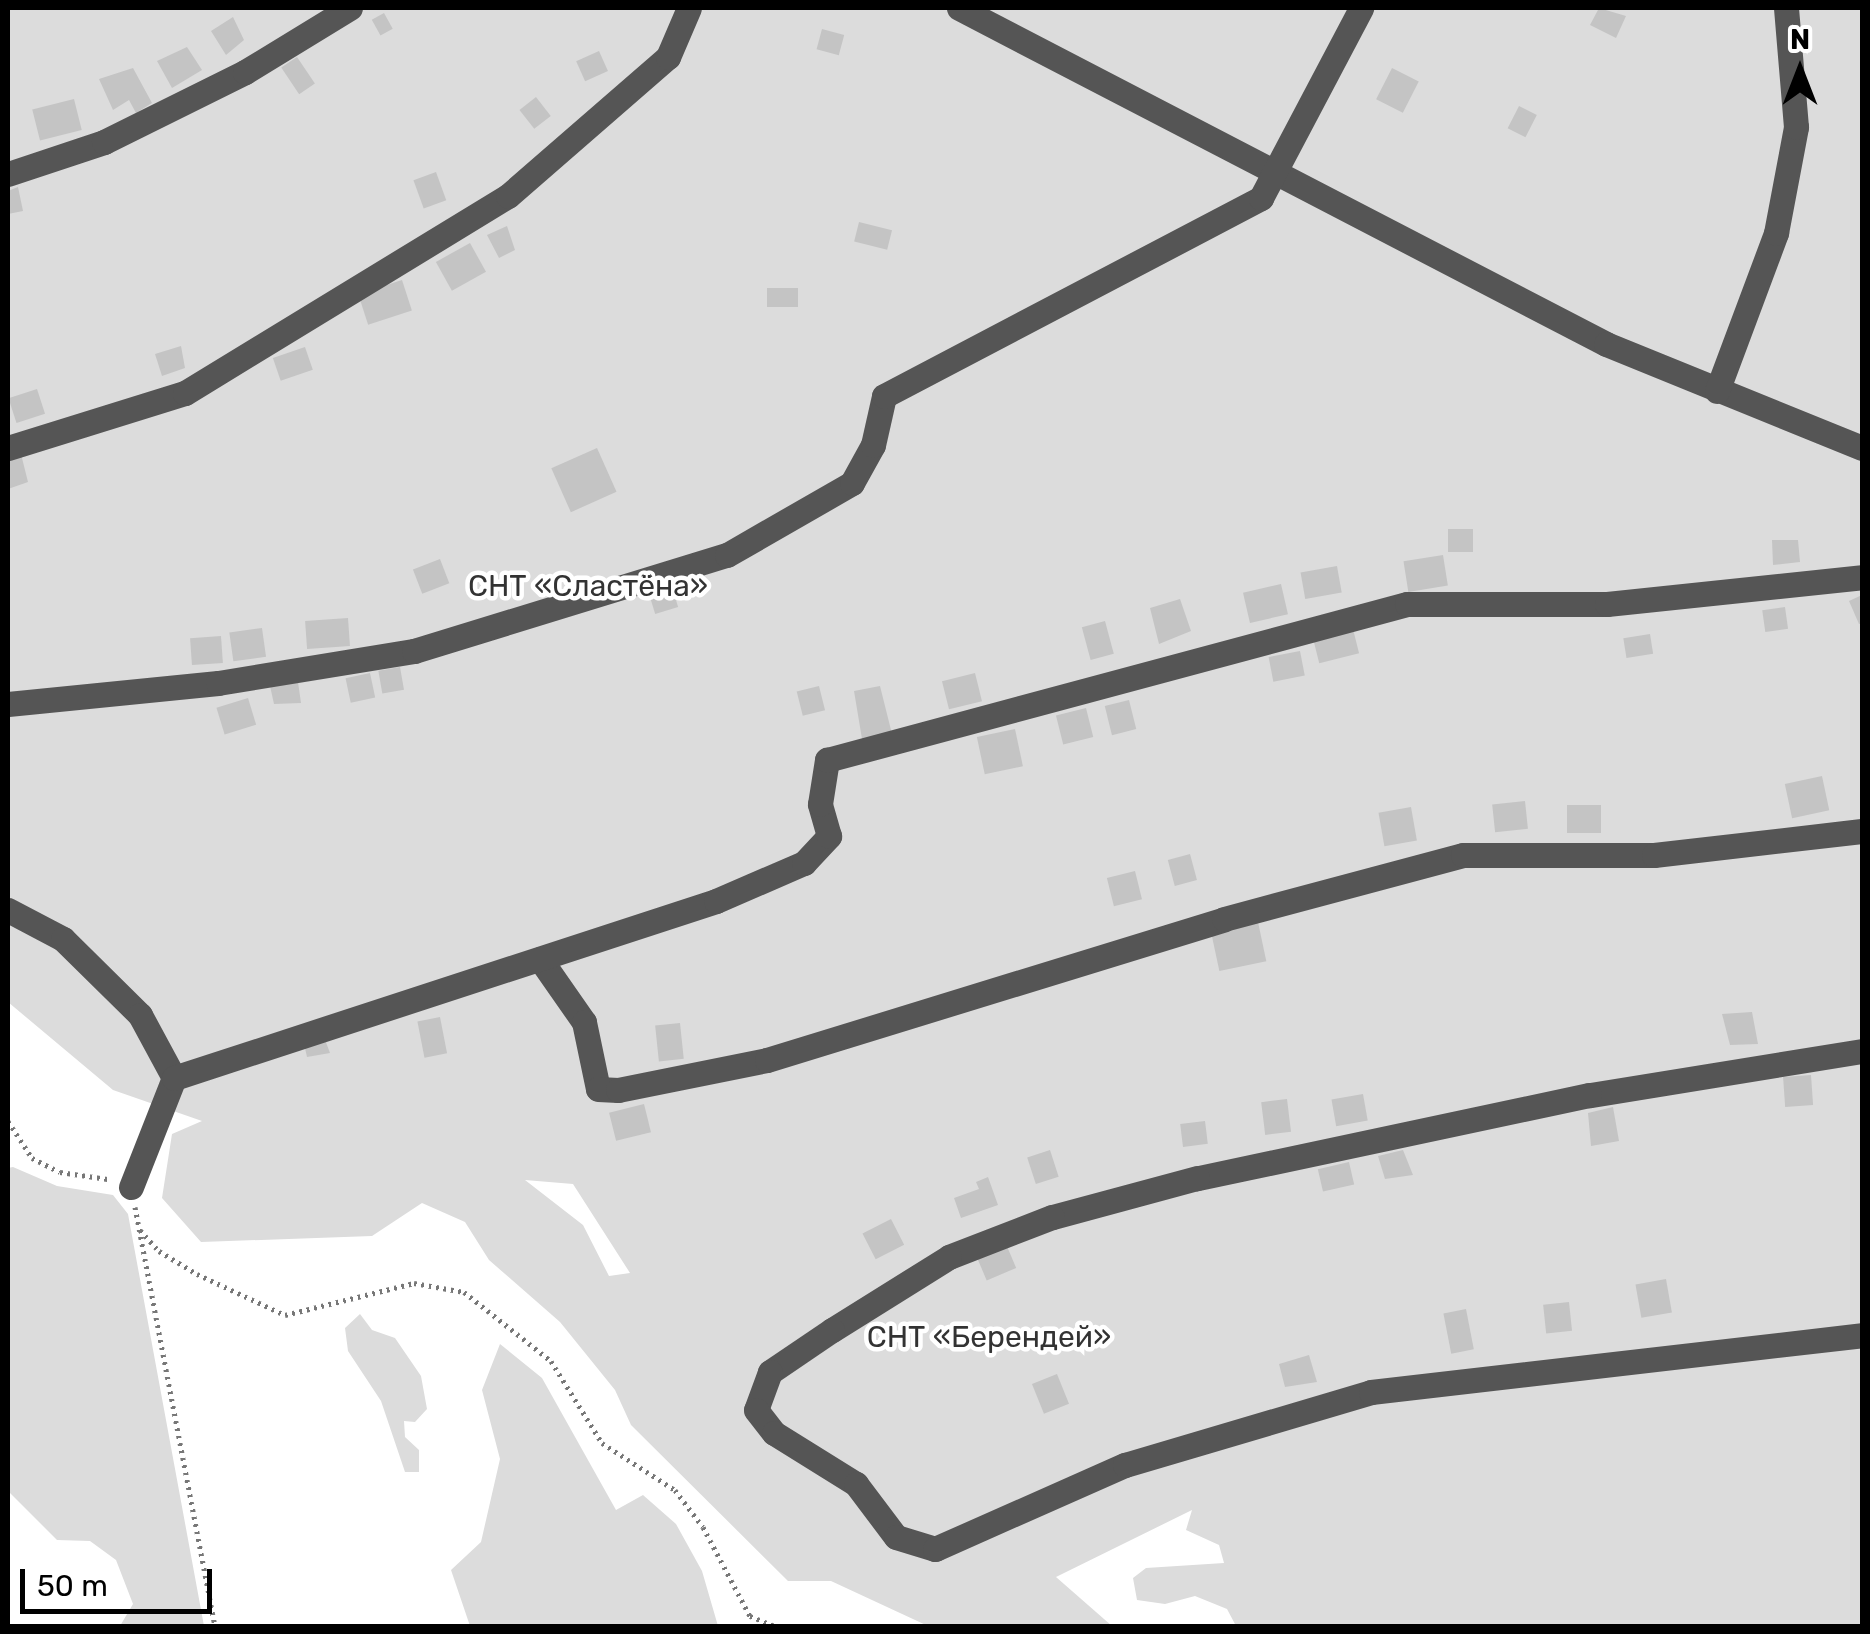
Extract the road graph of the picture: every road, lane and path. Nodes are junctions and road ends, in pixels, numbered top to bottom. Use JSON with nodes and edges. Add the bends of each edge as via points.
{"nodes":[{"id":1,"x":350,"y":8,"type":"edge"},
{"id":2,"x":689,"y":8,"type":"edge"},
{"id":3,"x":959,"y":8,"type":"edge"},
{"id":4,"x":1361,"y":8,"type":"edge"},
{"id":5,"x":1786,"y":8,"type":"edge"},
{"id":6,"x":1275,"y":173,"type":"junction"},
{"id":7,"x":8,"y":174,"type":"edge"},
{"id":8,"x":1717,"y":391,"type":"junction"},
{"id":9,"x":8,"y":448,"type":"edge"},
{"id":10,"x":1862,"y":448,"type":"edge"},
{"id":11,"x":1862,"y":577,"type":"edge"},
{"id":12,"x":8,"y":704,"type":"edge"},
{"id":13,"x":1862,"y":831,"type":"edge"},
{"id":14,"x":8,"y":910,"type":"edge"},
{"id":15,"x":540,"y":959,"type":"junction"},
{"id":16,"x":1862,"y":1052,"type":"edge"},
{"id":17,"x":174,"y":1078,"type":"junction"},
{"id":18,"x":8,"y":1121,"type":"edge"},
{"id":19,"x":131,"y":1187,"type":"junction"},
{"id":20,"x":140,"y":1230,"type":"junction"},
{"id":21,"x":1862,"y":1335,"type":"edge"},
{"id":22,"x":215,"y":1626,"type":"edge"},
{"id":23,"x":775,"y":1626,"type":"edge"}],
"edges":[{"from":1,"to":7,"type":"street","via":[[245,72],[104,142]]},
{"from":2,"to":9,"type":"street","via":[[668,57],[508,196],[184,393]]},
{"from":3,"to":6,"type":"street"},
{"from":4,"to":6,"type":"street"},
{"from":5,"to":8,"type":"street","via":[[1796,126],[1776,232]]},
{"from":6,"to":8,"type":"street","via":[[1606,344]]},
{"from":6,"to":12,"type":"street","via":[[1261,198],[884,396],[873,445],[852,483],[727,556],[414,651],[218,683]]},
{"from":8,"to":10,"type":"street"},
{"from":11,"to":15,"type":"street","via":[[1607,604],[1406,604],[828,760],[820,804],[829,836],[804,863],[716,901]]},
{"from":13,"to":15,"type":"street","via":[[1654,855],[1463,855],[1206,924],[766,1060],[618,1090],[598,1089],[584,1022]]},
{"from":14,"to":17,"type":"street","via":[[63,939],[140,1014]]},
{"from":15,"to":17,"type":"street"},
{"from":16,"to":21,"type":"street","via":[[1570,1099],[1196,1178],[1052,1218],[949,1257],[832,1330],[770,1372],[756,1410],[774,1433],[856,1484],[896,1538],[936,1549],[1125,1465],[1372,1392]]},
{"from":17,"to":19,"type":"street"},
{"from":18,"to":19,"type":"path","via":[[32,1158],[60,1172]]},
{"from":19,"to":20,"type":"path"},
{"from":20,"to":22,"type":"path"},
{"from":20,"to":23,"type":"path","via":[[159,1251],[197,1274],[285,1315],[414,1283],[464,1292],[551,1362],[602,1444],[675,1490],[703,1527],[750,1616]]}]}
